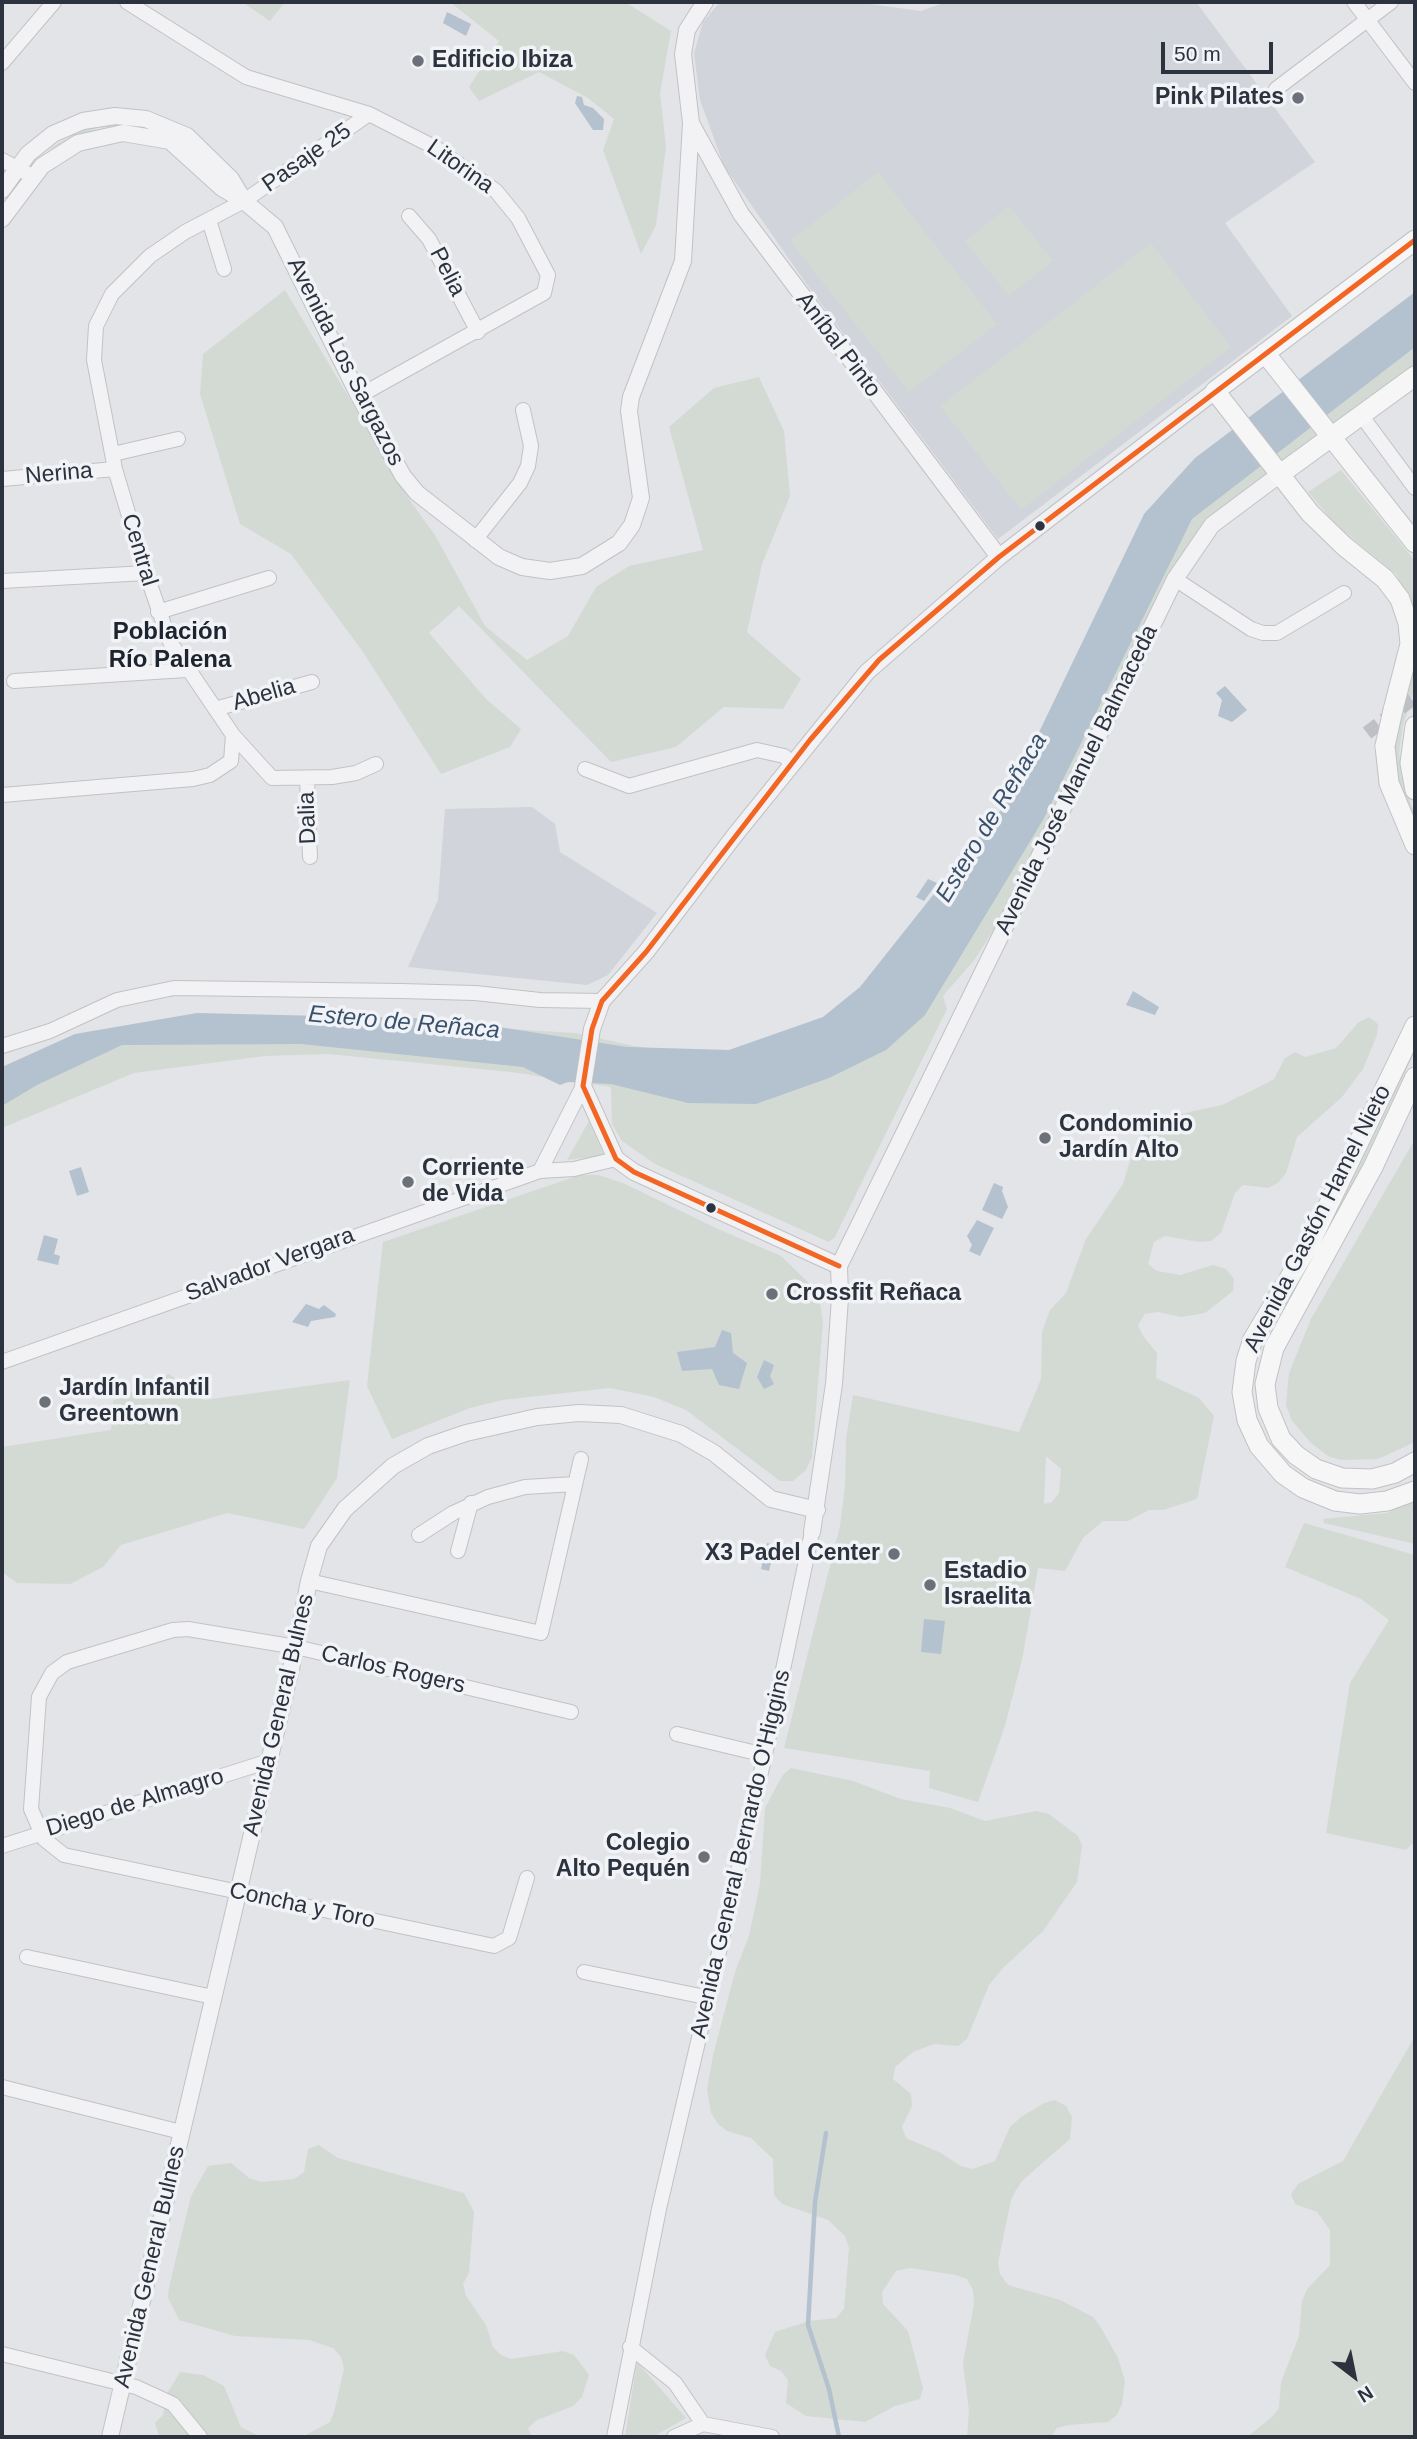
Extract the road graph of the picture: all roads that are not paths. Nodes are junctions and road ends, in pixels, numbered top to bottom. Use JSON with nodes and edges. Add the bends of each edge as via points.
{"nodes":[{"id":1,"x":54,"y":2,"type":"edge"},
{"id":2,"x":127,"y":2,"type":"edge"},
{"id":3,"x":705,"y":2,"type":"edge"},
{"id":4,"x":1354,"y":2,"type":"edge"},
{"id":5,"x":1391,"y":2,"type":"edge"},
{"id":6,"x":1368,"y":19,"type":"junction"},
{"id":7,"x":2,"y":63,"type":"edge"},
{"id":8,"x":1415,"y":83,"type":"edge"},
{"id":9,"x":1276,"y":89,"type":"dead end"},
{"id":10,"x":369,"y":114,"type":"junction"},
{"id":11,"x":691,"y":123,"type":"junction"},
{"id":12,"x":9,"y":163,"type":"edge"},
{"id":13,"x":32,"y":176,"type":"junction"},
{"id":14,"x":2,"y":190,"type":"edge"},
{"id":15,"x":244,"y":201,"type":"junction"},
{"id":16,"x":409,"y":216,"type":"dead end"},
{"id":17,"x":2,"y":219,"type":"edge"},
{"id":18,"x":209,"y":220,"type":"junction"},
{"id":19,"x":1415,"y":240,"type":"edge"},
{"id":20,"x":224,"y":269,"type":"dead end"},
{"id":21,"x":478,"y":332,"type":"junction"},
{"id":22,"x":1265,"y":353,"type":"junction"},
{"id":23,"x":1415,"y":376,"type":"edge"},
{"id":24,"x":1215,"y":391,"type":"junction"},
{"id":25,"x":359,"y":396,"type":"junction"},
{"id":26,"x":523,"y":410,"type":"dead end"},
{"id":27,"x":1361,"y":415,"type":"junction"},
{"id":28,"x":1326,"y":432,"type":"junction"},
{"id":29,"x":178,"y":439,"type":"dead end"},
{"id":30,"x":114,"y":462,"type":"junction"},
{"id":31,"x":1275,"y":469,"type":"junction"},
{"id":32,"x":2,"y":479,"type":"edge"},
{"id":33,"x":1415,"y":488,"type":"edge"},
{"id":34,"x":475,"y":540,"type":"junction"},
{"id":35,"x":1415,"y":543,"type":"edge"},
{"id":36,"x":999,"y":557,"type":"junction"},
{"id":37,"x":146,"y":573,"type":"junction"},
{"id":38,"x":270,"y":578,"type":"dead end"},
{"id":39,"x":1175,"y":579,"type":"junction"},
{"id":40,"x":2,"y":581,"type":"edge"},
{"id":41,"x":1344,"y":593,"type":"dead end"},
{"id":42,"x":158,"y":612,"type":"junction"},
{"id":43,"x":186,"y":670,"type":"junction"},
{"id":44,"x":14,"y":681,"type":"dead end"},
{"id":45,"x":312,"y":682,"type":"dead end"},
{"id":46,"x":215,"y":709,"type":"junction"},
{"id":47,"x":1413,"y":733,"type":"edge"},
{"id":48,"x":233,"y":734,"type":"junction"},
{"id":49,"x":376,"y":764,"type":"dead end"},
{"id":50,"x":793,"y":764,"type":"junction"},
{"id":51,"x":585,"y":769,"type":"dead end"},
{"id":52,"x":307,"y":778,"type":"junction"},
{"id":53,"x":1415,"y":790,"type":"edge"},
{"id":54,"x":2,"y":795,"type":"edge"},
{"id":55,"x":1415,"y":845,"type":"edge"},
{"id":56,"x":310,"y":857,"type":"dead end"},
{"id":57,"x":602,"y":1001,"type":"junction"},
{"id":58,"x":1415,"y":1026,"type":"edge"},
{"id":59,"x":2,"y":1046,"type":"edge"},
{"id":60,"x":1415,"y":1077,"type":"edge"},
{"id":61,"x":584,"y":1080,"type":"junction"},
{"id":62,"x":616,"y":1159,"type":"junction"},
{"id":63,"x":540,"y":1171,"type":"junction"},
{"id":64,"x":839,"y":1266,"type":"junction"},
{"id":65,"x":2,"y":1362,"type":"edge"},
{"id":66,"x":581,"y":1459,"type":"dead end"},
{"id":67,"x":1415,"y":1462,"type":"edge"},
{"id":68,"x":575,"y":1485,"type":"junction"},
{"id":69,"x":821,"y":1486,"type":"junction"},
{"id":70,"x":1415,"y":1491,"type":"edge"},
{"id":71,"x":771,"y":1499,"type":"junction"},
{"id":72,"x":471,"y":1503,"type":"junction"},
{"id":73,"x":817,"y":1510,"type":"junction"},
{"id":74,"x":812,"y":1532,"type":"junction"},
{"id":75,"x":419,"y":1535,"type":"dead end"},
{"id":76,"x":458,"y":1551,"type":"dead end"},
{"id":77,"x":309,"y":1581,"type":"junction"},
{"id":78,"x":296,"y":1647,"type":"junction"},
{"id":79,"x":571,"y":1712,"type":"dead end"},
{"id":80,"x":677,"y":1734,"type":"dead end"},
{"id":81,"x":765,"y":1755,"type":"junction"},
{"id":82,"x":269,"y":1761,"type":"junction"},
{"id":83,"x":40,"y":1832,"type":"junction"},
{"id":84,"x":2,"y":1846,"type":"edge"},
{"id":85,"x":527,"y":1878,"type":"dead end"},
{"id":86,"x":238,"y":1892,"type":"junction"},
{"id":87,"x":27,"y":1957,"type":"dead end"},
{"id":88,"x":583,"y":1972,"type":"dead end"},
{"id":89,"x":213,"y":1997,"type":"junction"},
{"id":90,"x":709,"y":1998,"type":"junction"},
{"id":91,"x":2,"y":2087,"type":"edge"},
{"id":92,"x":181,"y":2132,"type":"junction"},
{"id":93,"x":630,"y":2347,"type":"junction"},
{"id":94,"x":2,"y":2354,"type":"edge"},
{"id":95,"x":122,"y":2383,"type":"junction"},
{"id":96,"x":703,"y":2424,"type":"junction"},
{"id":97,"x":110,"y":2437,"type":"edge"},
{"id":98,"x":200,"y":2437,"type":"edge"},
{"id":99,"x":614,"y":2437,"type":"edge"},
{"id":100,"x":674,"y":2437,"type":"edge"},
{"id":101,"x":772,"y":2437,"type":"edge"}],
"edges":[{"from":1,"to":7,"type":"street"},
{"from":2,"to":10,"type":"street","name":"Litorina","via":[[246,77]]},
{"from":3,"to":11,"type":"street","name":"Avenida Los Sargazos","via":[[692,19],[684,42]]},
{"from":4,"to":6,"type":"street"},
{"from":5,"to":6,"type":"street"},
{"from":6,"to":8,"type":"street"},
{"from":6,"to":9,"type":"street"},
{"from":10,"to":15,"type":"street","name":"Pasaje 25"},
{"from":10,"to":21,"type":"street","name":"Litorina","via":[[436,148],[496,191],[518,218],[548,275],[548,288],[538,299]]},
{"from":11,"to":34,"type":"street","name":"Avenida Los Sargazos","via":[[683,261],[631,397],[641,498],[632,525],[610,551],[567,570],[522,567]]},
{"from":11,"to":36,"type":"street","name":"Aníbal Pinto","via":[[741,214]]},
{"from":12,"to":13,"type":"street"},
{"from":12,"to":14,"type":"street","name":"Avenida Los Sargazos"},
{"from":12,"to":15,"type":"street","name":"Avenida Los Sargazos","via":[[68,127],[99,118],[132,117],[174,129],[199,145]]},
{"from":13,"to":15,"type":"street","name":"Avenida Los Sargazos","via":[[78,143],[107,134],[139,133],[170,141],[222,188]]},
{"from":13,"to":17,"type":"street","name":"Avenida Los Sargazos"},
{"from":15,"to":18,"type":"street","name":"Central"},
{"from":15,"to":25,"type":"street","name":"Avenida Los Sargazos","via":[[275,227],[285,242]]},
{"from":16,"to":21,"type":"street","name":"Pelia","via":[[429,239]]},
{"from":18,"to":20,"type":"street"},
{"from":18,"to":30,"type":"street","name":"Central","via":[[142,263],[111,294],[100,314],[94,360]]},
{"from":19,"to":22,"type":"main road"},
{"from":21,"to":25,"type":"street","name":"Litorina"},
{"from":22,"to":24,"type":"main road"},
{"from":22,"to":28,"type":"main road"},
{"from":23,"to":27,"type":"main road","name":"Avenida José Manuel Balmaceda"},
{"from":24,"to":31,"type":"main road"},
{"from":24,"to":36,"type":"street"},
{"from":25,"to":34,"type":"street","name":"Avenida Los Sargazos","via":[[417,494]]},
{"from":26,"to":34,"type":"street","via":[[531,446],[528,466]]},
{"from":27,"to":28,"type":"main road","name":"Avenida José Manuel Balmaceda"},
{"from":27,"to":33,"type":"street"},
{"from":28,"to":31,"type":"main road","name":"Avenida José Manuel Balmaceda"},
{"from":28,"to":35,"type":"main road"},
{"from":29,"to":30,"type":"street","name":"Nerina"},
{"from":30,"to":32,"type":"street","name":"Nerina"},
{"from":30,"to":37,"type":"street","name":"Central"},
{"from":31,"to":39,"type":"street","name":"Avenida José Manuel Balmaceda","via":[[1212,525]]},
{"from":31,"to":55,"type":"main road","bridge":true,"via":[[1327,531],[1385,579],[1400,599],[1410,644],[1385,746],[1389,783]]},
{"from":36,"to":50,"type":"street","via":[[879,660]]},
{"from":37,"to":40,"type":"street"},
{"from":37,"to":42,"type":"street","name":"Central"},
{"from":38,"to":42,"type":"street"},
{"from":39,"to":41,"type":"street","via":[[1263,634],[1277,633]]},
{"from":39,"to":64,"type":"street","name":"Avenida José Manuel Balmaceda"},
{"from":42,"to":43,"type":"street","name":"Central"},
{"from":43,"to":44,"type":"street"},
{"from":43,"to":46,"type":"street","name":"Central"},
{"from":45,"to":46,"type":"street","name":"Abelia"},
{"from":46,"to":48,"type":"street","name":"Central"},
{"from":47,"to":53,"type":"main road","via":[[1410,763]]},
{"from":48,"to":52,"type":"street","name":"Central","via":[[272,778]]},
{"from":48,"to":54,"type":"street","via":[[231,761],[210,775]]},
{"from":49,"to":52,"type":"street","name":"Central","via":[[356,773]]},
{"from":50,"to":51,"type":"street","via":[[784,756],[757,750],[629,786]]},
{"from":50,"to":57,"type":"street","via":[[646,953]]},
{"from":52,"to":56,"type":"street","name":"Dalia"},
{"from":57,"to":59,"type":"street","via":[[401,990],[174,988],[117,1000],[50,1031]]},
{"from":57,"to":61,"type":"street","via":[[592,1029]]},
{"from":58,"to":70,"type":"main road","name":"Avenida Gastón Hamel Nieto","via":[[1309,1245],[1253,1339],[1242,1392],[1247,1420],[1259,1446],[1283,1474],[1303,1488],[1335,1501],[1360,1504]]},
{"from":60,"to":67,"type":"main road","name":"Avenida Gastón Hamel Nieto","via":[[1373,1167],[1274,1348],[1265,1384],[1275,1430],[1296,1455],[1316,1469],[1342,1478],[1372,1479]]},
{"from":61,"to":62,"type":"street"},
{"from":61,"to":63,"type":"street"},
{"from":62,"to":63,"type":"street","name":"Salvador Vergara"},
{"from":62,"to":64,"type":"street","via":[[634,1172]]},
{"from":63,"to":65,"type":"street","name":"Salvador Vergara"},
{"from":64,"to":69,"type":"street","name":"Avenida General Bernardo O'Higgins","via":[[838,1335]]},
{"from":66,"to":68,"type":"street"},
{"from":68,"to":72,"type":"street","via":[[525,1487]]},
{"from":68,"to":77,"type":"street","via":[[541,1633]]},
{"from":69,"to":71,"type":"street","via":[[804,1496]]},
{"from":69,"to":73,"type":"street","name":"Avenida General Bernardo O'Higgins"},
{"from":71,"to":73,"type":"street","name":"Avenida General Bulnes"},
{"from":71,"to":74,"type":"street"},
{"from":71,"to":77,"type":"street","name":"Avenida General Bulnes","via":[[714,1453],[662,1426],[600,1413],[537,1417],[446,1439],[393,1466],[360,1493],[331,1527],[319,1546]]},
{"from":72,"to":75,"type":"street"},
{"from":72,"to":76,"type":"street"},
{"from":73,"to":74,"type":"street","name":"Avenida General Bernardo O'Higgins"},
{"from":74,"to":81,"type":"street","name":"Avenida General Bernardo O'Higgins"},
{"from":77,"to":78,"type":"street","name":"Avenida General Bulnes"},
{"from":78,"to":79,"type":"street","name":"Carlos Rogers"},
{"from":78,"to":82,"type":"street","name":"Avenida General Bulnes"},
{"from":78,"to":83,"type":"street","name":"Carlos Rogers","via":[[173,1629],[59,1667],[38,1697],[31,1809]]},
{"from":80,"to":81,"type":"street"},
{"from":81,"to":90,"type":"street","name":"Avenida General Bernardo O'Higgins"},
{"from":82,"to":83,"type":"street","name":"Diego de Almagro"},
{"from":82,"to":86,"type":"street","name":"Avenida General Bulnes"},
{"from":83,"to":84,"type":"street","name":"Diego de Almagro"},
{"from":83,"to":86,"type":"street","name":"Concha y Toro","via":[[49,1845],[64,1854]]},
{"from":85,"to":86,"type":"street","name":"Concha y Toro","via":[[509,1938],[494,1946]]},
{"from":86,"to":89,"type":"street","name":"Avenida General Bulnes"},
{"from":87,"to":89,"type":"street"},
{"from":88,"to":90,"type":"street"},
{"from":89,"to":92,"type":"street","name":"Avenida General Bulnes"},
{"from":90,"to":93,"type":"street","name":"Avenida General Bernardo O'Higgins"},
{"from":91,"to":92,"type":"street"},
{"from":92,"to":95,"type":"street","name":"Avenida General Bulnes"},
{"from":93,"to":96,"type":"street","via":[[676,2382]]},
{"from":93,"to":99,"type":"street","name":"Avenida General Bernardo O'Higgins"},
{"from":94,"to":95,"type":"street"},
{"from":95,"to":97,"type":"street","name":"Avenida General Bulnes"},
{"from":95,"to":98,"type":"street","via":[[173,2404]]},
{"from":96,"to":100,"type":"street"},
{"from":96,"to":101,"type":"street"}]}
